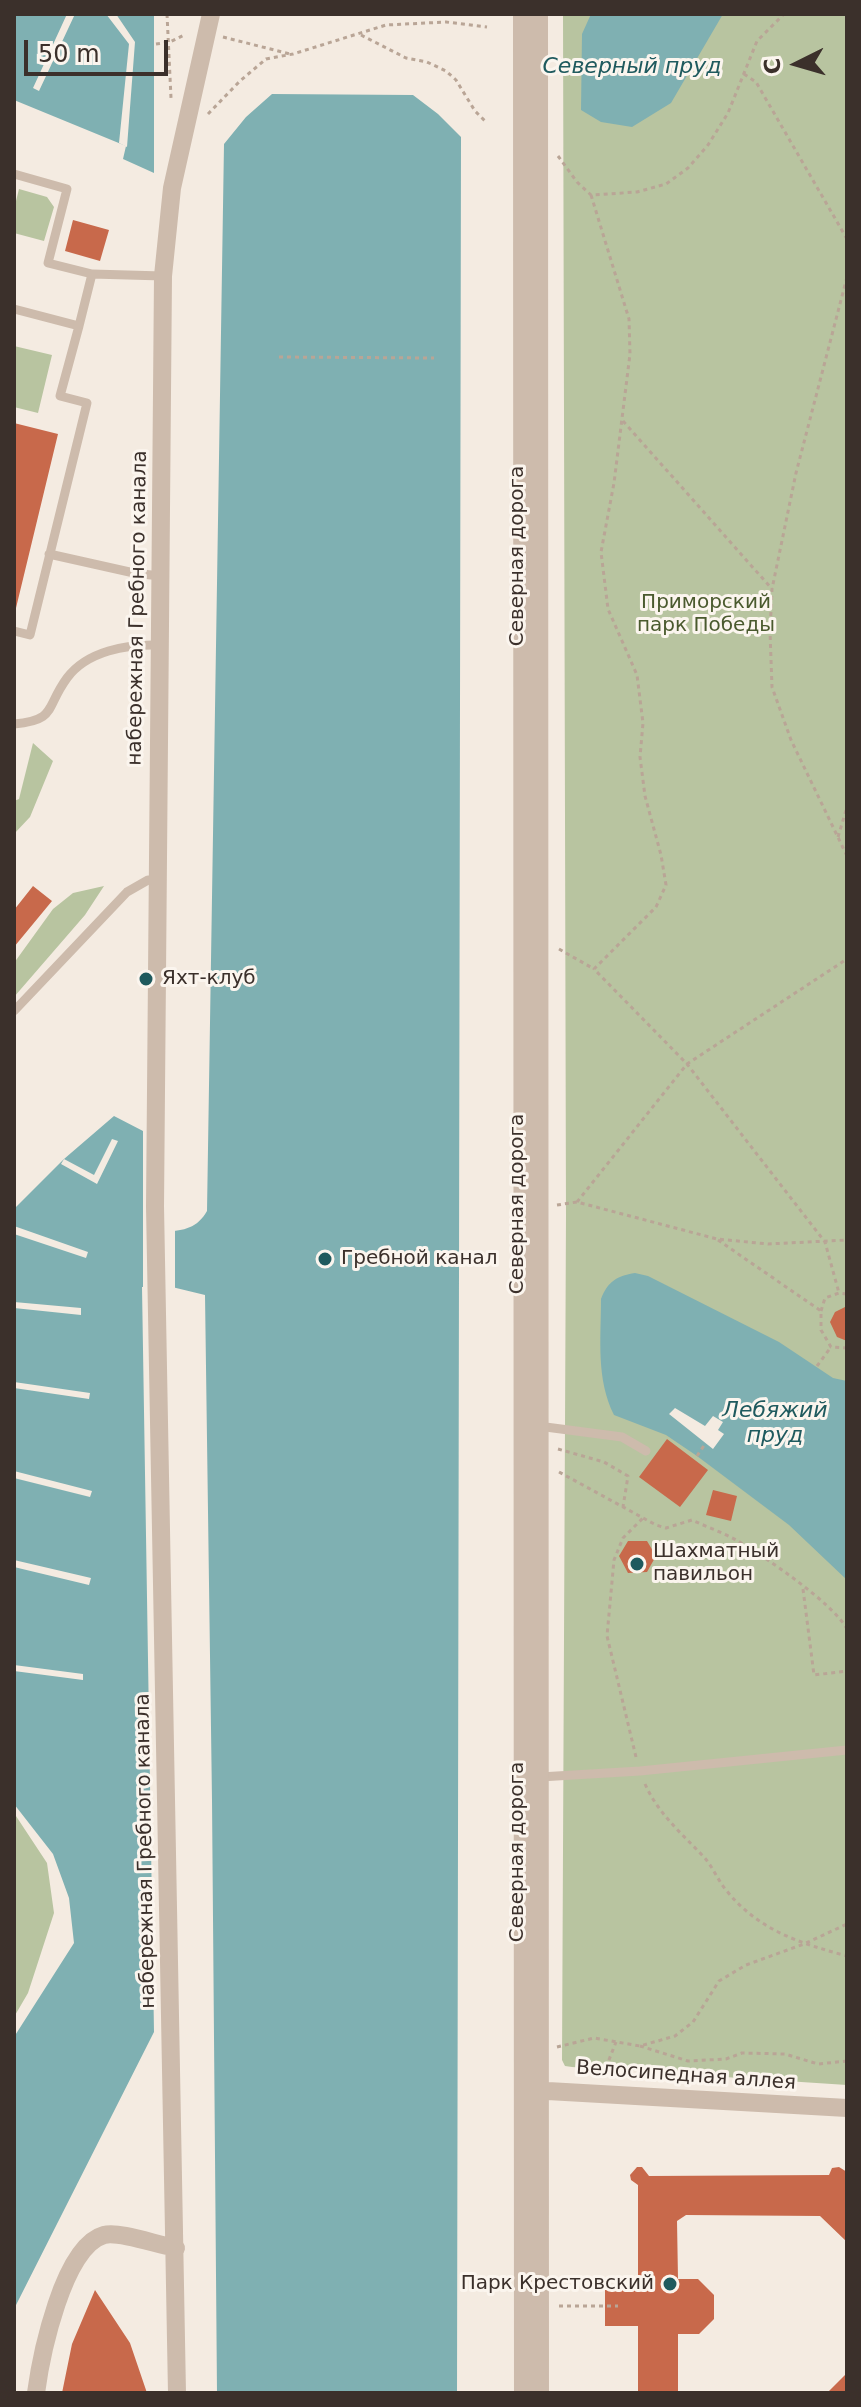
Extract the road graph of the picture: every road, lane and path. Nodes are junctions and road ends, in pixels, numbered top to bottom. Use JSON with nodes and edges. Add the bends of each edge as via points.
{"nodes":[{"id":1,"x":167,"y":14,"type":"edge"},
{"id":2,"x":211,"y":14,"type":"edge"},
{"id":3,"x":522,"y":14,"type":"edge"},
{"id":4,"x":539,"y":14,"type":"edge"},
{"id":5,"x":784,"y":14,"type":"edge"},
{"id":6,"x":487,"y":27,"type":"dead end"},
{"id":7,"x":196,"y":30,"type":"dead end"},
{"id":8,"x":359,"y":34,"type":"junction"},
{"id":9,"x":221,"y":37,"type":"dead end"},
{"id":10,"x":170,"y":42,"type":"junction"},
{"id":11,"x":156,"y":44,"type":"dead end"},
{"id":12,"x":293,"y":54,"type":"junction"},
{"id":13,"x":744,"y":74,"type":"junction"},
{"id":14,"x":172,"y":109,"type":"dead end"},
{"id":15,"x":207,"y":114,"type":"dead end"},
{"id":16,"x":487,"y":123,"type":"dead end"},
{"id":17,"x":558,"y":156,"type":"dead end"},
{"id":18,"x":14,"y":174,"type":"edge"},
{"id":19,"x":591,"y":195,"type":"junction"},
{"id":20,"x":847,"y":239,"type":"edge"},
{"id":21,"x":92,"y":274,"type":"junction"},
{"id":22,"x":163,"y":276,"type":"junction"},
{"id":23,"x":847,"y":277,"type":"edge"},
{"id":24,"x":14,"y":309,"type":"edge"},
{"id":25,"x":79,"y":326,"type":"junction"},
{"id":26,"x":279,"y":357,"type":"dead end"},
{"id":27,"x":434,"y":358,"type":"dead end"},
{"id":28,"x":623,"y":421,"type":"junction"},
{"id":29,"x":49,"y":554,"type":"junction"},
{"id":30,"x":160,"y":576,"type":"junction"},
{"id":31,"x":772,"y":589,"type":"junction"},
{"id":32,"x":14,"y":631,"type":"edge"},
{"id":33,"x":159,"y":645,"type":"junction"},
{"id":34,"x":14,"y":724,"type":"edge"},
{"id":35,"x":847,"y":807,"type":"edge"},
{"id":36,"x":838,"y":837,"type":"junction"},
{"id":37,"x":847,"y":856,"type":"edge"},
{"id":38,"x":157,"y":880,"type":"junction"},
{"id":39,"x":559,"y":949,"type":"dead end"},
{"id":40,"x":847,"y":959,"type":"edge"},
{"id":41,"x":594,"y":969,"type":"junction"},
{"id":42,"x":14,"y":1011,"type":"edge"},
{"id":43,"x":687,"y":1064,"type":"junction"},
{"id":44,"x":577,"y":1202,"type":"junction"},
{"id":45,"x":557,"y":1205,"type":"dead end"},
{"id":46,"x":717,"y":1239,"type":"junction"},
{"id":47,"x":847,"y":1240,"type":"edge"},
{"id":48,"x":825,"y":1242,"type":"junction"},
{"id":49,"x":839,"y":1293,"type":"junction"},
{"id":50,"x":847,"y":1294,"type":"edge"},
{"id":51,"x":821,"y":1311,"type":"junction"},
{"id":52,"x":831,"y":1347,"type":"junction"},
{"id":53,"x":847,"y":1348,"type":"edge"},
{"id":54,"x":817,"y":1366,"type":"dead end"},
{"id":55,"x":531,"y":1426,"type":"junction"},
{"id":56,"x":705,"y":1444,"type":"dead end"},
{"id":57,"x":558,"y":1449,"type":"dead end"},
{"id":58,"x":646,"y":1451,"type":"dead end"},
{"id":59,"x":697,"y":1456,"type":"dead end"},
{"id":60,"x":558,"y":1471,"type":"dead end"},
{"id":61,"x":623,"y":1507,"type":"junction"},
{"id":62,"x":643,"y":1518,"type":"junction"},
{"id":63,"x":803,"y":1587,"type":"junction"},
{"id":64,"x":847,"y":1629,"type":"edge"},
{"id":65,"x":847,"y":1671,"type":"edge"},
{"id":66,"x":847,"y":1750,"type":"edge"},
{"id":67,"x":640,"y":1771,"type":"junction"},
{"id":68,"x":531,"y":1777,"type":"junction"},
{"id":69,"x":847,"y":1924,"type":"edge"},
{"id":70,"x":804,"y":1944,"type":"junction"},
{"id":71,"x":847,"y":1956,"type":"edge"},
{"id":72,"x":616,"y":2042,"type":"junction"},
{"id":73,"x":640,"y":2046,"type":"junction"},
{"id":74,"x":557,"y":2047,"type":"dead end"},
{"id":75,"x":847,"y":2061,"type":"edge"},
{"id":76,"x":603,"y":2076,"type":"dead end"},
{"id":77,"x":532,"y":2090,"type":"junction"},
{"id":78,"x":847,"y":2108,"type":"edge"},
{"id":79,"x":176,"y":2248,"type":"junction"},
{"id":80,"x":555,"y":2306,"type":"dead end"},
{"id":81,"x":618,"y":2306,"type":"dead end"},
{"id":82,"x":36,"y":2393,"type":"edge"},
{"id":83,"x":177,"y":2393,"type":"edge"},
{"id":84,"x":523,"y":2393,"type":"edge"},
{"id":85,"x":540,"y":2393,"type":"edge"}],
"edges":[{"from":1,"to":10,"type":"path"},
{"from":2,"to":22,"type":"street","name":"набережная Гребного канала","via":[[172,188]]},
{"from":3,"to":55,"type":"street","name":"Северная дорога"},
{"from":4,"to":55,"type":"street","name":"Северная дорога"},
{"from":5,"to":13,"type":"path","via":[[757,41]]},
{"from":6,"to":8,"type":"path","via":[[441,22],[386,25]]},
{"from":7,"to":10,"type":"path"},
{"from":8,"to":12,"type":"path"},
{"from":8,"to":16,"type":"path","via":[[446,71]]},
{"from":9,"to":12,"type":"path"},
{"from":10,"to":11,"type":"path"},
{"from":10,"to":14,"type":"path"},
{"from":12,"to":15,"type":"path","via":[[266,59]]},
{"from":13,"to":19,"type":"path","via":[[728,113],[688,168],[666,184]]},
{"from":13,"to":20,"type":"path","via":[[756,82]]},
{"from":17,"to":19,"type":"path"},
{"from":18,"to":21,"type":"lane","via":[[67,189],[48,263]]},
{"from":19,"to":28,"type":"path","via":[[629,319]]},
{"from":21,"to":22,"type":"lane"},
{"from":21,"to":25,"type":"lane"},
{"from":22,"to":30,"type":"street","name":"набережная Гребного канала"},
{"from":23,"to":31,"type":"path"},
{"from":24,"to":25,"type":"lane"},
{"from":25,"to":29,"type":"lane","via":[[60,396],[87,403]]},
{"from":26,"to":27,"type":"path"},
{"from":28,"to":31,"type":"path"},
{"from":28,"to":41,"type":"path","via":[[601,552],[608,609],[637,675],[645,796],[666,885],[656,907]]},
{"from":29,"to":30,"type":"lane"},
{"from":29,"to":32,"type":"lane","via":[[30,635]]},
{"from":30,"to":33,"type":"street","name":"набережная Гребного канала"},
{"from":31,"to":36,"type":"path","via":[[772,687]]},
{"from":33,"to":34,"type":"lane","via":[[125,647],[84,662],[68,677],[47,715]]},
{"from":33,"to":38,"type":"street","name":"набережная Гребного канала"},
{"from":35,"to":36,"type":"path"},
{"from":36,"to":37,"type":"path"},
{"from":38,"to":42,"type":"lane","via":[[127,892]]},
{"from":38,"to":79,"type":"street","name":"набережная Гребного канала","via":[[155,1206]]},
{"from":39,"to":41,"type":"path"},
{"from":40,"to":43,"type":"path"},
{"from":41,"to":43,"type":"path"},
{"from":43,"to":44,"type":"path"},
{"from":43,"to":48,"type":"path"},
{"from":44,"to":45,"type":"path"},
{"from":44,"to":46,"type":"path"},
{"from":46,"to":48,"type":"path"},
{"from":46,"to":51,"type":"path"},
{"from":47,"to":48,"type":"path"},
{"from":48,"to":49,"type":"path"},
{"from":49,"to":50,"type":"path"},
{"from":49,"to":51,"type":"path","via":[[825,1298]]},
{"from":51,"to":52,"type":"path","via":[[821,1330]]},
{"from":52,"to":53,"type":"path"},
{"from":52,"to":54,"type":"path"},
{"from":55,"to":58,"type":"lane","via":[[622,1437]]},
{"from":55,"to":68,"type":"street","name":"Северная дорога"},
{"from":56,"to":59,"type":"path"},
{"from":57,"to":61,"type":"path","via":[[604,1462],[628,1476]]},
{"from":60,"to":61,"type":"path"},
{"from":61,"to":62,"type":"path"},
{"from":62,"to":63,"type":"path","via":[[666,1528],[692,1520],[738,1541]]},
{"from":62,"to":67,"type":"path","via":[[623,1538],[614,1560],[607,1636]]},
{"from":63,"to":64,"type":"path"},
{"from":63,"to":65,"type":"path","via":[[814,1675]]},
{"from":66,"to":67,"type":"lane"},
{"from":67,"to":68,"type":"lane"},
{"from":67,"to":70,"type":"path","via":[[652,1800],[725,1890],[754,1920]]},
{"from":68,"to":77,"type":"street","name":"Северная дорога"},
{"from":69,"to":70,"type":"path"},
{"from":70,"to":71,"type":"path"},
{"from":70,"to":73,"type":"path","via":[[719,1981],[693,2022],[675,2036]]},
{"from":72,"to":73,"type":"path"},
{"from":72,"to":74,"type":"path","via":[[594,2038]]},
{"from":72,"to":76,"type":"path"},
{"from":73,"to":75,"type":"path","via":[[688,2061],[742,2053],[785,2054],[818,2064]]},
{"from":77,"to":78,"type":"street","name":"Велосипедная аллея"},
{"from":77,"to":84,"type":"street","name":"Северная дорога"},
{"from":77,"to":85,"type":"street","name":"Северная дорога"},
{"from":79,"to":82,"type":"street","via":[[117,2234],[102,2235],[86,2245],[50,2327]]},
{"from":79,"to":83,"type":"street","name":"набережная Гребного канала"},
{"from":80,"to":81,"type":"path"}]}
